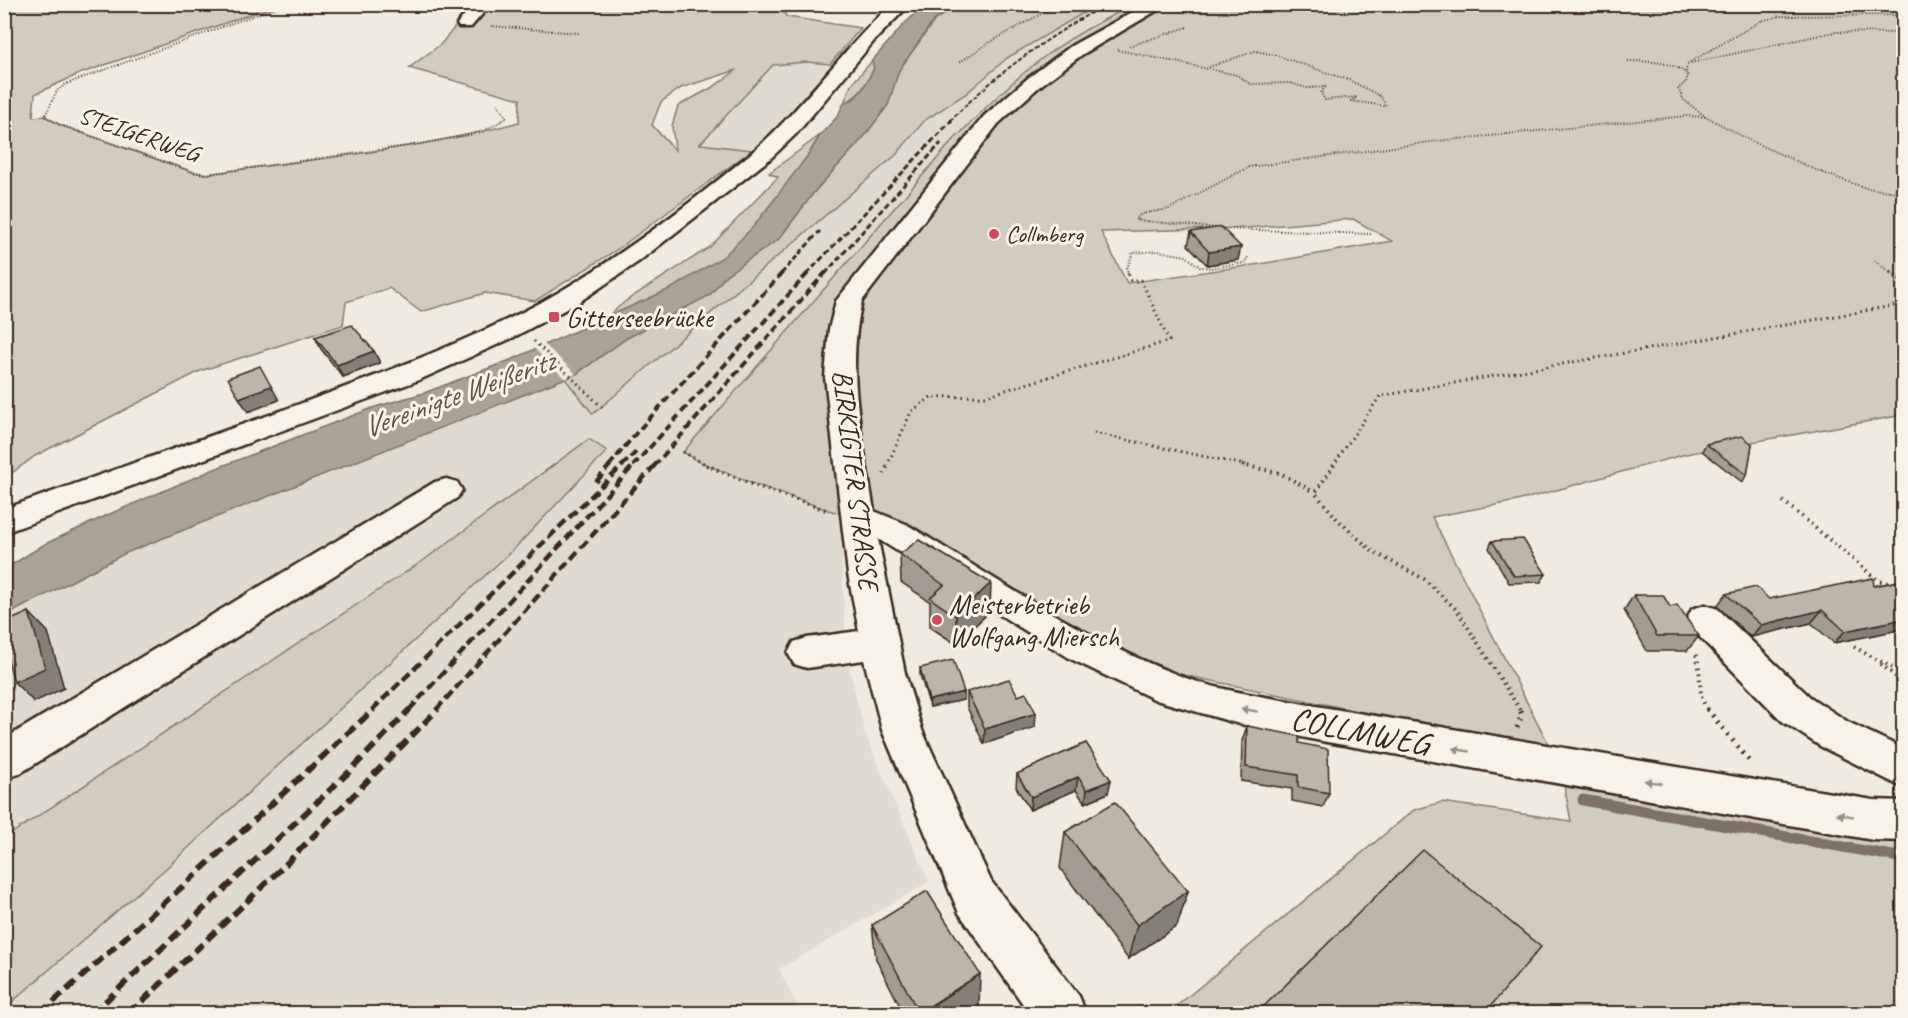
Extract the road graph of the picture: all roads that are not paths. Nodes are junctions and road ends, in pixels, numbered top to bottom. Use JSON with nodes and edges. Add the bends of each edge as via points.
{"nodes":[{"id":1,"x":476,"y":4,"type":"edge"},
{"id":2,"x":902,"y":4,"type":"edge"},
{"id":3,"x":1160,"y":4,"type":"edge"},
{"id":4,"x":465,"y":24,"type":"road end"},
{"id":5,"x":446,"y":490,"type":"dead end"},
{"id":6,"x":865,"y":521,"type":"junction"},
{"id":7,"x":4,"y":522,"type":"edge"},
{"id":8,"x":1699,"y":632,"type":"edge"},
{"id":9,"x":880,"y":643,"type":"junction"},
{"id":10,"x":807,"y":653,"type":"dead end"},
{"id":11,"x":4,"y":761,"type":"edge"},
{"id":12,"x":1904,"y":770,"type":"edge"},
{"id":13,"x":1904,"y":821,"type":"edge"},
{"id":14,"x":1061,"y":1014,"type":"edge"}],
"edges":[{"from":1,"to":4,"type":"street","via":[[476,12]]},
{"from":2,"to":7,"type":"street","via":[[774,144],[630,257],[573,294],[409,374]]},
{"from":3,"to":6,"type":"street","name":"BIRKIGTER STRASSE","via":[[1077,50],[991,120],[849,301],[842,329],[839,376]]},
{"from":5,"to":11,"type":"street"},
{"from":6,"to":9,"type":"street","name":"BIRKIGTER STRASSE","via":[[866,574]]},
{"from":13,"to":6,"type":"street","name":"COLLMWEG","one_way":true,"via":[[1873,820],[1487,754],[1236,707],[1170,689],[1084,649],[894,532]]},
{"from":8,"to":12,"type":"street","via":[[1796,709],[1834,734]]},
{"from":9,"to":10,"type":"street"},
{"from":9,"to":14,"type":"street","name":"BIRKIGTER STRASSE","via":[[902,730],[975,897]]}]}
